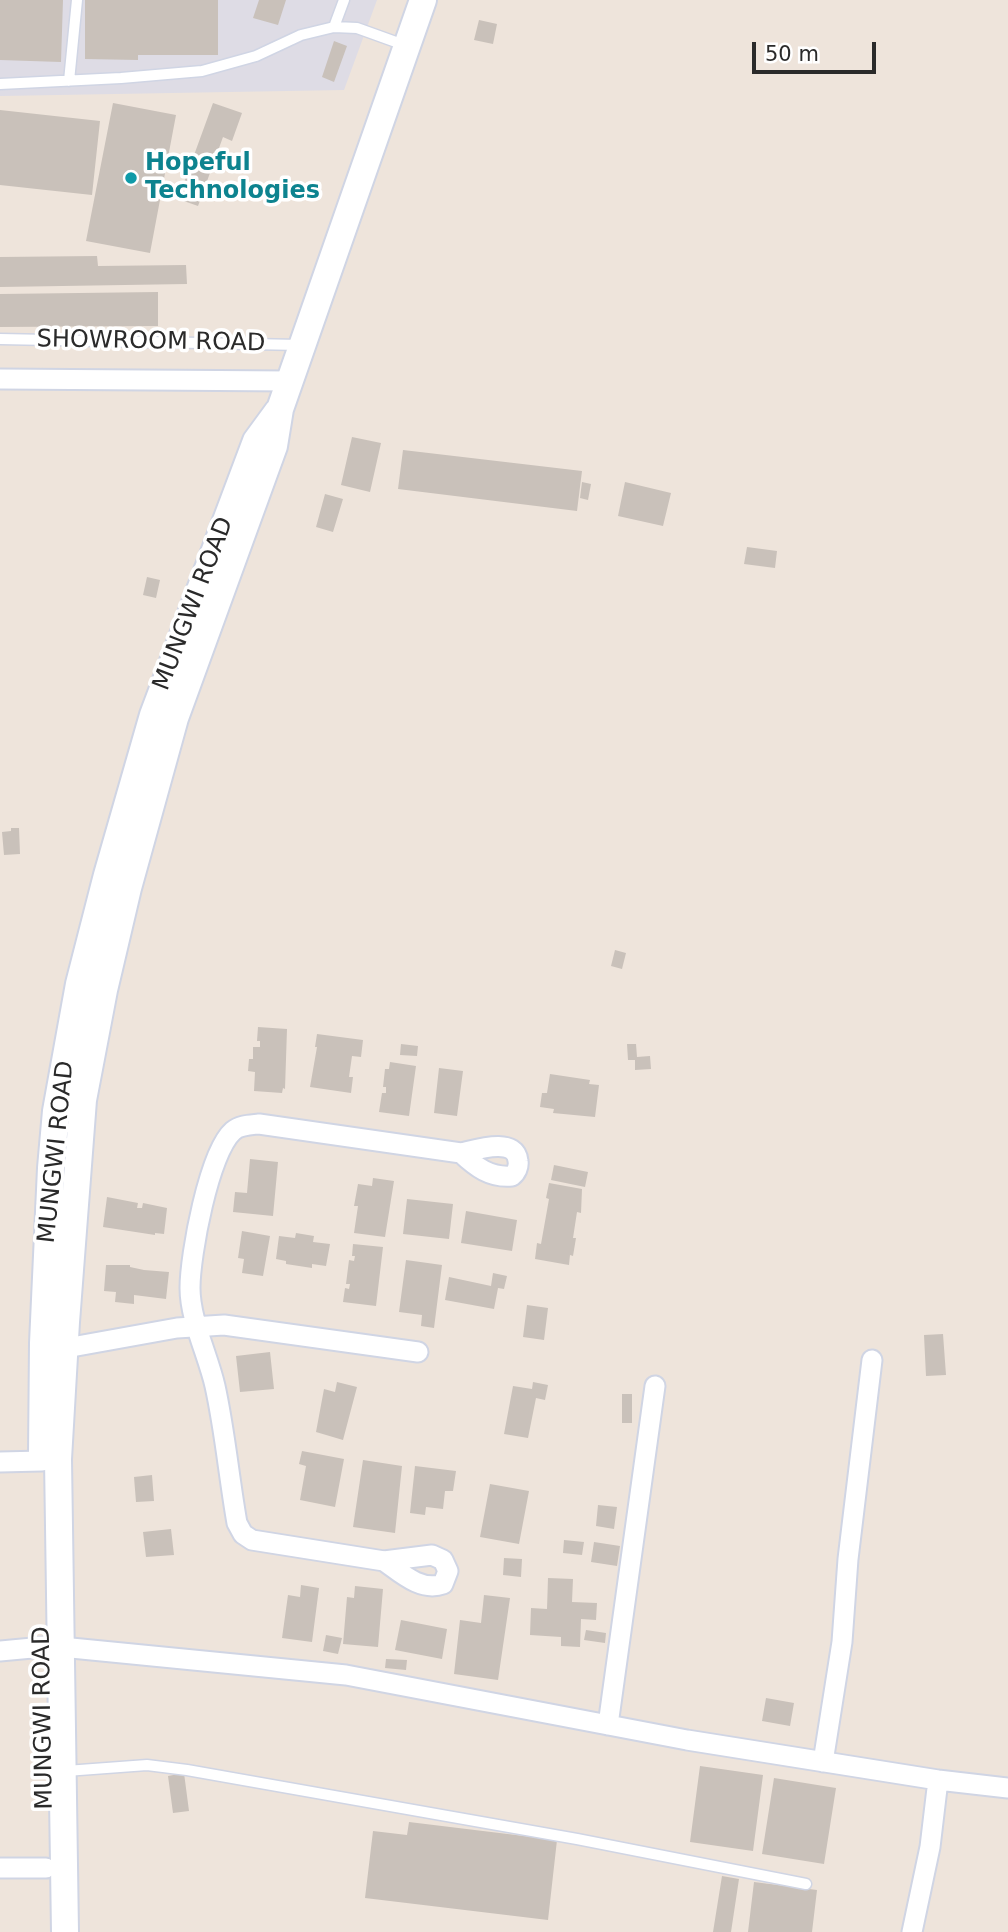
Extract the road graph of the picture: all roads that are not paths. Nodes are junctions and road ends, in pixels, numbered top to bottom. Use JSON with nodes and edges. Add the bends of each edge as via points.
{"nodes":[{"id":1,"x":77,"y":0,"type":"edge"},
{"id":2,"x":344,"y":0,"type":"edge"},
{"id":3,"x":423,"y":0,"type":"edge"},
{"id":4,"x":334,"y":27,"type":"junction"},
{"id":5,"x":407,"y":46,"type":"junction"},
{"id":6,"x":69,"y":81,"type":"junction"},
{"id":7,"x":0,"y":83,"type":"edge"},
{"id":8,"x":0,"y":340,"type":"edge"},
{"id":9,"x":302,"y":345,"type":"junction"},
{"id":10,"x":0,"y":380,"type":"edge"},
{"id":11,"x":289,"y":381,"type":"junction"},
{"id":12,"x":280,"y":410,"type":"junction"},
{"id":13,"x":461,"y":1153,"type":"dead end"},
{"id":14,"x":198,"y":1326,"type":"junction"},
{"id":15,"x":65,"y":1348,"type":"junction"},
{"id":16,"x":418,"y":1353,"type":"dead end"},
{"id":17,"x":872,"y":1360,"type":"dead end"},
{"id":18,"x":655,"y":1386,"type":"dead end"},
{"id":19,"x":42,"y":1461,"type":"junction"},
{"id":20,"x":0,"y":1462,"type":"edge"},
{"id":21,"x":384,"y":1561,"type":"dead end"},
{"id":22,"x":52,"y":1647,"type":"junction"},
{"id":23,"x":0,"y":1651,"type":"edge"},
{"id":24,"x":608,"y":1725,"type":"junction"},
{"id":25,"x":823,"y":1762,"type":"junction"},
{"id":26,"x":62,"y":1771,"type":"junction"},
{"id":27,"x":938,"y":1780,"type":"junction"},
{"id":28,"x":1008,"y":1788,"type":"edge"},
{"id":29,"x":0,"y":1868,"type":"edge"},
{"id":30,"x":46,"y":1868,"type":"junction"},
{"id":31,"x":806,"y":1884,"type":"dead end"},
{"id":32,"x":48,"y":1932,"type":"edge"},
{"id":33,"x":65,"y":1932,"type":"edge"},
{"id":34,"x":912,"y":1932,"type":"edge"}],
"edges":[{"from":1,"to":6,"type":"lane"},
{"from":2,"to":4,"type":"lane"},
{"from":3,"to":5,"type":"main road","name":"MUNGWI ROAD"},
{"from":4,"to":5,"type":"lane","via":[[357,29]]},
{"from":4,"to":6,"type":"lane","via":[[202,71]]},
{"from":5,"to":9,"type":"main road","name":"MUNGWI ROAD"},
{"from":6,"to":7,"type":"lane"},
{"from":8,"to":9,"type":"lane","name":"SHOWROOM ROAD"},
{"from":9,"to":11,"type":"main road","name":"MUNGWI ROAD"},
{"from":10,"to":11,"type":"street"},
{"from":11,"to":12,"type":"main road","name":"MUNGWI ROAD"},
{"from":12,"to":15,"type":"main road","name":"MUNGWI ROAD","via":[[274,446],[176,718],[104,990],[83,1100]]},
{"from":12,"to":19,"type":"main road","name":"MUNGWI ROAD","via":[[256,441],[153,715],[79,984],[51,1168]]},
{"from":13,"to":14,"type":"street","via":[[259,1124],[239,1127],[222,1147],[205,1195],[190,1288]]},
{"from":14,"to":15,"type":"street"},
{"from":14,"to":16,"type":"street","via":[[225,1325]]},
{"from":14,"to":21,"type":"street","via":[[215,1386],[237,1523],[243,1534],[252,1540]]},
{"from":15,"to":22,"type":"main road","name":"MUNGWI ROAD"},
{"from":17,"to":25,"type":"street","via":[[842,1642]]},
{"from":18,"to":24,"type":"street"},
{"from":19,"to":20,"type":"street"},
{"from":19,"to":22,"type":"main road","name":"MUNGWI ROAD"},
{"from":22,"to":23,"type":"street"},
{"from":22,"to":24,"type":"street","via":[[346,1675]]},
{"from":22,"to":26,"type":"main road","name":"MUNGWI ROAD"},
{"from":22,"to":30,"type":"main road","name":"MUNGWI ROAD"},
{"from":24,"to":25,"type":"street"},
{"from":25,"to":27,"type":"street"},
{"from":26,"to":31,"type":"lane","via":[[147,1765],[187,1770]]},
{"from":26,"to":33,"type":"main road","name":"MUNGWI ROAD"},
{"from":27,"to":28,"type":"street"},
{"from":27,"to":34,"type":"street"},
{"from":29,"to":30,"type":"street"},
{"from":30,"to":32,"type":"main road","name":"MUNGWI ROAD"}]}
